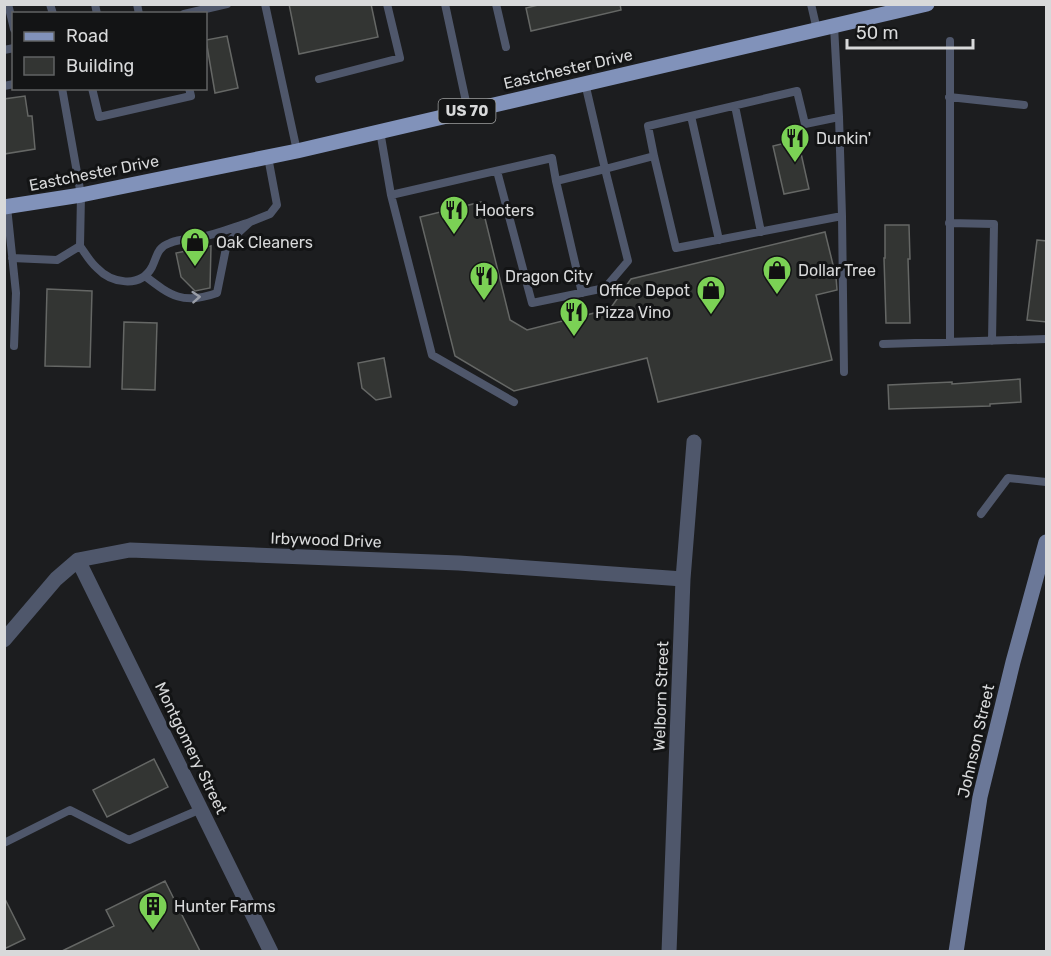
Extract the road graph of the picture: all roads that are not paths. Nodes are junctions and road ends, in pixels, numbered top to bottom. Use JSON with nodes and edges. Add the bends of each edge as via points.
{"nodes":[{"id":1,"x":8,"y":4,"type":"edge"},
{"id":2,"x":226,"y":4,"type":"edge"},
{"id":3,"x":266,"y":4,"type":"edge"},
{"id":4,"x":387,"y":4,"type":"edge"},
{"id":5,"x":445,"y":4,"type":"edge"},
{"id":6,"x":496,"y":4,"type":"edge"},
{"id":7,"x":811,"y":4,"type":"edge"},
{"id":8,"x":927,"y":4,"type":"edge"},
{"id":9,"x":189,"y":12,"type":"edge"},
{"id":10,"x":12,"y":20,"type":"edge"},
{"id":11,"x":834,"y":26,"type":"junction"},
{"id":12,"x":817,"y":30,"type":"junction"},
{"id":13,"x":950,"y":41,"type":"dead end"},
{"id":14,"x":506,"y":47,"type":"dead end"},
{"id":15,"x":319,"y":79,"type":"dead end"},
{"id":16,"x":585,"y":83,"type":"junction"},
{"id":17,"x":62,"y":90,"type":"edge"},
{"id":18,"x":92,"y":90,"type":"edge"},
{"id":19,"x":190,"y":90,"type":"edge"},
{"id":20,"x":949,"y":97,"type":"junction"},
{"id":21,"x":1024,"y":105,"type":"dead end"},
{"id":22,"x":735,"y":106,"type":"junction"},
{"id":23,"x":468,"y":111,"type":"junction"},
{"id":24,"x":691,"y":116,"type":"junction"},
{"id":25,"x":839,"y":117,"type":"junction"},
{"id":26,"x":380,"y":131,"type":"junction"},
{"id":27,"x":297,"y":151,"type":"junction"},
{"id":28,"x":654,"y":156,"type":"junction"},
{"id":29,"x":268,"y":157,"type":"junction"},
{"id":30,"x":605,"y":169,"type":"junction"},
{"id":31,"x":497,"y":171,"type":"junction"},
{"id":32,"x":556,"y":181,"type":"junction"},
{"id":33,"x":81,"y":195,"type":"junction"},
{"id":34,"x":391,"y":195,"type":"junction"},
{"id":35,"x":6,"y":207,"type":"edge"},
{"id":36,"x":842,"y":216,"type":"junction"},
{"id":37,"x":250,"y":222,"type":"junction"},
{"id":38,"x":949,"y":223,"type":"junction"},
{"id":39,"x":761,"y":232,"type":"junction"},
{"id":40,"x":719,"y":240,"type":"junction"},
{"id":41,"x":80,"y":246,"type":"junction"},
{"id":42,"x":12,"y":258,"type":"junction"},
{"id":43,"x":145,"y":276,"type":"junction"},
{"id":44,"x":582,"y":293,"type":"junction"},
{"id":45,"x":1047,"y":339,"type":"edge"},
{"id":46,"x":993,"y":341,"type":"junction"},
{"id":47,"x":950,"y":342,"type":"junction"},
{"id":48,"x":883,"y":344,"type":"dead end"},
{"id":49,"x":14,"y":346,"type":"dead end"},
{"id":50,"x":844,"y":372,"type":"dead end"},
{"id":51,"x":514,"y":402,"type":"dead end"},
{"id":52,"x":694,"y":442,"type":"dead end"},
{"id":53,"x":1047,"y":482,"type":"edge"},
{"id":54,"x":981,"y":514,"type":"dead end"},
{"id":55,"x":1047,"y":542,"type":"edge"},
{"id":56,"x":78,"y":560,"type":"junction"},
{"id":57,"x":683,"y":579,"type":"junction"},
{"id":58,"x":4,"y":640,"type":"edge"},
{"id":59,"x":201,"y":809,"type":"junction"},
{"id":60,"x":4,"y":843,"type":"edge"},
{"id":61,"x":271,"y":951,"type":"edge"},
{"id":62,"x":669,"y":951,"type":"edge"},
{"id":63,"x":956,"y":951,"type":"edge"}],
"edges":[{"from":1,"to":10,"type":"lane"},
{"from":2,"to":9,"type":"lane"},
{"from":3,"to":27,"type":"lane"},
{"from":4,"to":15,"type":"lane","via":[[400,58]]},
{"from":5,"to":23,"type":"lane"},
{"from":6,"to":14,"type":"lane"},
{"from":7,"to":12,"type":"lane"},
{"from":8,"to":11,"type":"main road","name":"Eastchester Drive","number":"US 70"},
{"from":11,"to":12,"type":"main road","name":"Eastchester Drive","number":"US 70"},
{"from":11,"to":25,"type":"lane"},
{"from":12,"to":16,"type":"main road","name":"Eastchester Drive","number":"US 70"},
{"from":13,"to":20,"type":"lane"},
{"from":16,"to":23,"type":"main road","name":"Eastchester Drive","number":"US 70"},
{"from":16,"to":30,"type":"lane"},
{"from":17,"to":33,"type":"lane"},
{"from":18,"to":19,"type":"lane","via":[[99,117],[191,96]]},
{"from":20,"to":21,"type":"lane"},
{"from":20,"to":38,"type":"lane"},
{"from":22,"to":24,"type":"lane"},
{"from":22,"to":25,"type":"lane","via":[[797,91],[804,124]]},
{"from":22,"to":39,"type":"lane"},
{"from":23,"to":26,"type":"main road","name":"Eastchester Drive","number":"US 70"},
{"from":24,"to":28,"type":"lane","via":[[648,126]]},
{"from":24,"to":40,"type":"lane"},
{"from":25,"to":36,"type":"lane"},
{"from":26,"to":27,"type":"main road","name":"Eastchester Drive","number":"US 70"},
{"from":26,"to":34,"type":"lane"},
{"from":27,"to":29,"type":"main road","name":"Eastchester Drive","number":"US 70"},
{"from":28,"to":30,"type":"lane"},
{"from":28,"to":40,"type":"lane","via":[[676,248]]},
{"from":29,"to":33,"type":"main road","name":"Eastchester Drive","number":"US 70"},
{"from":29,"to":37,"type":"lane","via":[[277,205],[270,214]]},
{"from":30,"to":32,"type":"lane"},
{"from":30,"to":44,"type":"lane","via":[[628,261],[605,288]]},
{"from":31,"to":32,"type":"lane","via":[[552,158]]},
{"from":31,"to":34,"type":"lane"},
{"from":31,"to":44,"type":"lane","via":[[532,303]]},
{"from":32,"to":44,"type":"lane"},
{"from":33,"to":35,"type":"main road","name":"Eastchester Drive","number":"US 70"},
{"from":33,"to":41,"type":"lane"},
{"from":34,"to":51,"type":"lane","via":[[432,355]]},
{"from":35,"to":42,"type":"lane"},
{"from":36,"to":39,"type":"lane"},
{"from":36,"to":50,"type":"lane"},
{"from":37,"to":43,"type":"lane","via":[[160,248]]},
{"from":43,"to":37,"type":"lane","one_way":true,"via":[[168,294],[183,298],[217,293],[227,243]]},
{"from":38,"to":46,"type":"lane","via":[[994,224]]},
{"from":38,"to":47,"type":"lane"},
{"from":39,"to":40,"type":"lane"},
{"from":41,"to":42,"type":"lane","via":[[57,260]]},
{"from":41,"to":43,"type":"lane","via":[[97,269],[114,280],[124,282]]},
{"from":42,"to":49,"type":"lane"},
{"from":45,"to":46,"type":"lane"},
{"from":46,"to":47,"type":"lane"},
{"from":47,"to":48,"type":"lane"},
{"from":52,"to":57,"type":"street","name":"Welborn Street"},
{"from":53,"to":54,"type":"lane","via":[[1008,478]]},
{"from":55,"to":63,"type":"street","name":"Johnson Street","via":[[980,797]]},
{"from":56,"to":57,"type":"street","name":"Irbywood Drive","via":[[130,550],[459,563]]},
{"from":56,"to":58,"type":"street","via":[[45,591]]},
{"from":56,"to":59,"type":"street","name":"Montgomery Street"},
{"from":57,"to":62,"type":"street","name":"Welborn Street"},
{"from":59,"to":60,"type":"lane","via":[[129,840],[70,810]]},
{"from":59,"to":61,"type":"street","name":"Montgomery Street"}]}
